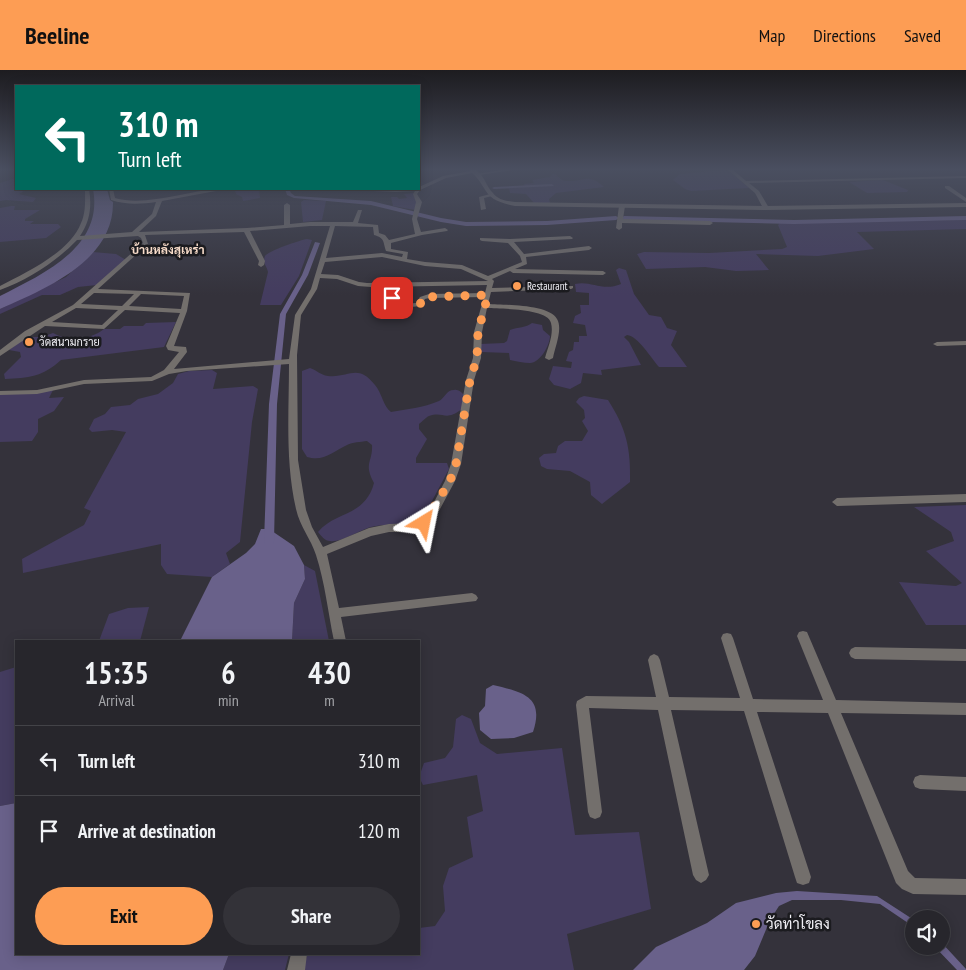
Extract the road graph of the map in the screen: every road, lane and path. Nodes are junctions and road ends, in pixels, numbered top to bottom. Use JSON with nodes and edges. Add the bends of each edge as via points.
{"nodes":[{"id":1,"x":87,"y":211,"type":"edge"},
{"id":2,"x":156,"y":211,"type":"edge"},
{"id":3,"x":287,"y":211,"type":"edge"},
{"id":4,"x":360,"y":211,"type":"dead end"},
{"id":5,"x":415,"y":211,"type":"edge"},
{"id":6,"x":621,"y":211,"type":"edge"},
{"id":7,"x":620,"y":221,"type":"junction"},
{"id":8,"x":710,"y":223,"type":"dead end"},
{"id":9,"x":333,"y":224,"type":"junction"},
{"id":10,"x":355,"y":224,"type":"junction"},
{"id":11,"x":286,"y":226,"type":"junction"},
{"id":12,"x":619,"y":228,"type":"dead end"},
{"id":13,"x":247,"y":230,"type":"junction"},
{"id":14,"x":445,"y":230,"type":"dead end"},
{"id":15,"x":137,"y":234,"type":"junction"},
{"id":16,"x":418,"y":234,"type":"junction"},
{"id":17,"x":77,"y":238,"type":"junction"},
{"id":18,"x":570,"y":238,"type":"dead end"},
{"id":19,"x":482,"y":239,"type":"dead end"},
{"id":20,"x":510,"y":241,"type":"junction"},
{"id":21,"x":388,"y":242,"type":"junction"},
{"id":22,"x":588,"y":248,"type":"dead end"},
{"id":23,"x":523,"y":256,"type":"junction"},
{"id":24,"x":324,"y":260,"type":"junction"},
{"id":25,"x":404,"y":260,"type":"junction"},
{"id":26,"x":261,"y":265,"type":"dead end"},
{"id":27,"x":507,"y":272,"type":"junction"},
{"id":28,"x":604,"y":273,"type":"dead end"},
{"id":29,"x":319,"y":276,"type":"junction"},
{"id":30,"x":373,"y":285,"type":"junction"},
{"id":31,"x":489,"y":286,"type":"junction"},
{"id":32,"x":571,"y":287,"type":"dead end"},
{"id":33,"x":0,"y":288,"type":"edge"},
{"id":34,"x":94,"y":291,"type":"junction"},
{"id":35,"x":140,"y":292,"type":"junction"},
{"id":36,"x":76,"y":306,"type":"junction"},
{"id":37,"x":486,"y":306,"type":"junction"},
{"id":38,"x":124,"y":309,"type":"junction"},
{"id":39,"x":184,"y":311,"type":"junction"},
{"id":40,"x":43,"y":324,"type":"junction"},
{"id":41,"x":966,"y":343,"type":"edge"},
{"id":42,"x":936,"y":344,"type":"dead end"},
{"id":43,"x":0,"y":354,"type":"edge"},
{"id":44,"x":549,"y":358,"type":"dead end"},
{"id":45,"x":291,"y":361,"type":"junction"},
{"id":46,"x":167,"y":372,"type":"junction"},
{"id":47,"x":0,"y":393,"type":"edge"},
{"id":48,"x":966,"y":498,"type":"edge"},
{"id":49,"x":837,"y":502,"type":"dead end"},
{"id":50,"x":321,"y":552,"type":"junction"},
{"id":51,"x":472,"y":598,"type":"dead end"},
{"id":52,"x":336,"y":613,"type":"junction"},
{"id":53,"x":804,"y":636,"type":"dead end"},
{"id":54,"x":727,"y":638,"type":"dead end"},
{"id":55,"x":340,"y":640,"type":"edge"},
{"id":56,"x":855,"y":653,"type":"dead end"},
{"id":57,"x":966,"y":655,"type":"edge"},
{"id":58,"x":654,"y":660,"type":"dead end"},
{"id":59,"x":663,"y":703,"type":"junction"},
{"id":60,"x":748,"y":705,"type":"junction"},
{"id":61,"x":832,"y":706,"type":"junction"},
{"id":62,"x":966,"y":709,"type":"edge"},
{"id":63,"x":920,"y":782,"type":"dead end"},
{"id":64,"x":966,"y":784,"type":"edge"},
{"id":65,"x":595,"y":812,"type":"dead end"},
{"id":66,"x":701,"y":875,"type":"dead end"},
{"id":67,"x":803,"y":877,"type":"dead end"},
{"id":68,"x":966,"y":887,"type":"edge"},
{"id":69,"x":299,"y":955,"type":"edge"},
{"id":70,"x":296,"y":970,"type":"edge"}],
"edges":[{"from":1,"to":17,"type":"street"},
{"from":2,"to":15,"type":"street"},
{"from":3,"to":11,"type":"street"},
{"from":4,"to":10,"type":"street"},
{"from":5,"to":16,"type":"street","via":[[414,225]]},
{"from":6,"to":7,"type":"street"},
{"from":7,"to":8,"type":"street"},
{"from":7,"to":12,"type":"street"},
{"from":9,"to":10,"type":"street"},
{"from":9,"to":11,"type":"street"},
{"from":9,"to":24,"type":"street"},
{"from":10,"to":21,"type":"street","via":[[376,226],[376,234],[384,236]]},
{"from":11,"to":13,"type":"street"},
{"from":13,"to":15,"type":"street"},
{"from":13,"to":26,"type":"street","via":[[260,254]]},
{"from":14,"to":16,"type":"street"},
{"from":15,"to":17,"type":"street"},
{"from":15,"to":34,"type":"street","via":[[144,236],[146,243]]},
{"from":16,"to":21,"type":"street"},
{"from":17,"to":33,"type":"street","via":[[42,264]]},
{"from":18,"to":20,"type":"street"},
{"from":19,"to":20,"type":"street"},
{"from":20,"to":23,"type":"street"},
{"from":21,"to":25,"type":"street","via":[[388,250],[406,253]]},
{"from":22,"to":23,"type":"street"},
{"from":23,"to":27,"type":"street","via":[[525,263]]},
{"from":24,"to":25,"type":"street","via":[[376,255]]},
{"from":24,"to":29,"type":"street"},
{"from":25,"to":31,"type":"street","via":[[462,267]]},
{"from":27,"to":28,"type":"street"},
{"from":27,"to":31,"type":"street"},
{"from":29,"to":30,"type":"street","via":[[338,276],[358,284]]},
{"from":29,"to":45,"type":"street","via":[[298,315]]},
{"from":30,"to":31,"type":"street"},
{"from":30,"to":31,"type":"street","via":[[406,307],[420,305],[425,297]]},
{"from":31,"to":32,"type":"street"},
{"from":31,"to":37,"type":"street"},
{"from":34,"to":35,"type":"street"},
{"from":34,"to":36,"type":"street"},
{"from":35,"to":38,"type":"street"},
{"from":35,"to":39,"type":"street","via":[[187,294]]},
{"from":36,"to":38,"type":"street"},
{"from":36,"to":40,"type":"street"},
{"from":37,"to":44,"type":"street","via":[[550,314],[554,320]]},
{"from":37,"to":50,"type":"street","via":[[478,332],[477,358],[470,380],[456,464],[428,519],[412,528],[369,532]]},
{"from":38,"to":39,"type":"street"},
{"from":38,"to":40,"type":"street","via":[[104,327]]},
{"from":39,"to":46,"type":"street","via":[[170,346],[183,349],[183,352]]},
{"from":40,"to":43,"type":"street"},
{"from":41,"to":42,"type":"street"},
{"from":45,"to":46,"type":"street"},
{"from":45,"to":50,"type":"street","via":[[292,460],[296,491],[307,528]]},
{"from":46,"to":47,"type":"street","via":[[152,379],[84,382],[37,392]]},
{"from":48,"to":49,"type":"street"},
{"from":50,"to":52,"type":"street"},
{"from":51,"to":52,"type":"street"},
{"from":52,"to":55,"type":"street"},
{"from":53,"to":61,"type":"street"},
{"from":54,"to":60,"type":"street"},
{"from":56,"to":57,"type":"street"},
{"from":58,"to":59,"type":"street"},
{"from":59,"to":60,"type":"street"},
{"from":59,"to":65,"type":"street","via":[[586,702],[582,705]]},
{"from":59,"to":66,"type":"street"},
{"from":60,"to":61,"type":"street"},
{"from":60,"to":67,"type":"street"},
{"from":61,"to":62,"type":"street"},
{"from":61,"to":68,"type":"street","via":[[902,877],[913,886]]},
{"from":63,"to":64,"type":"street"},
{"from":69,"to":70,"type":"street"}]}
